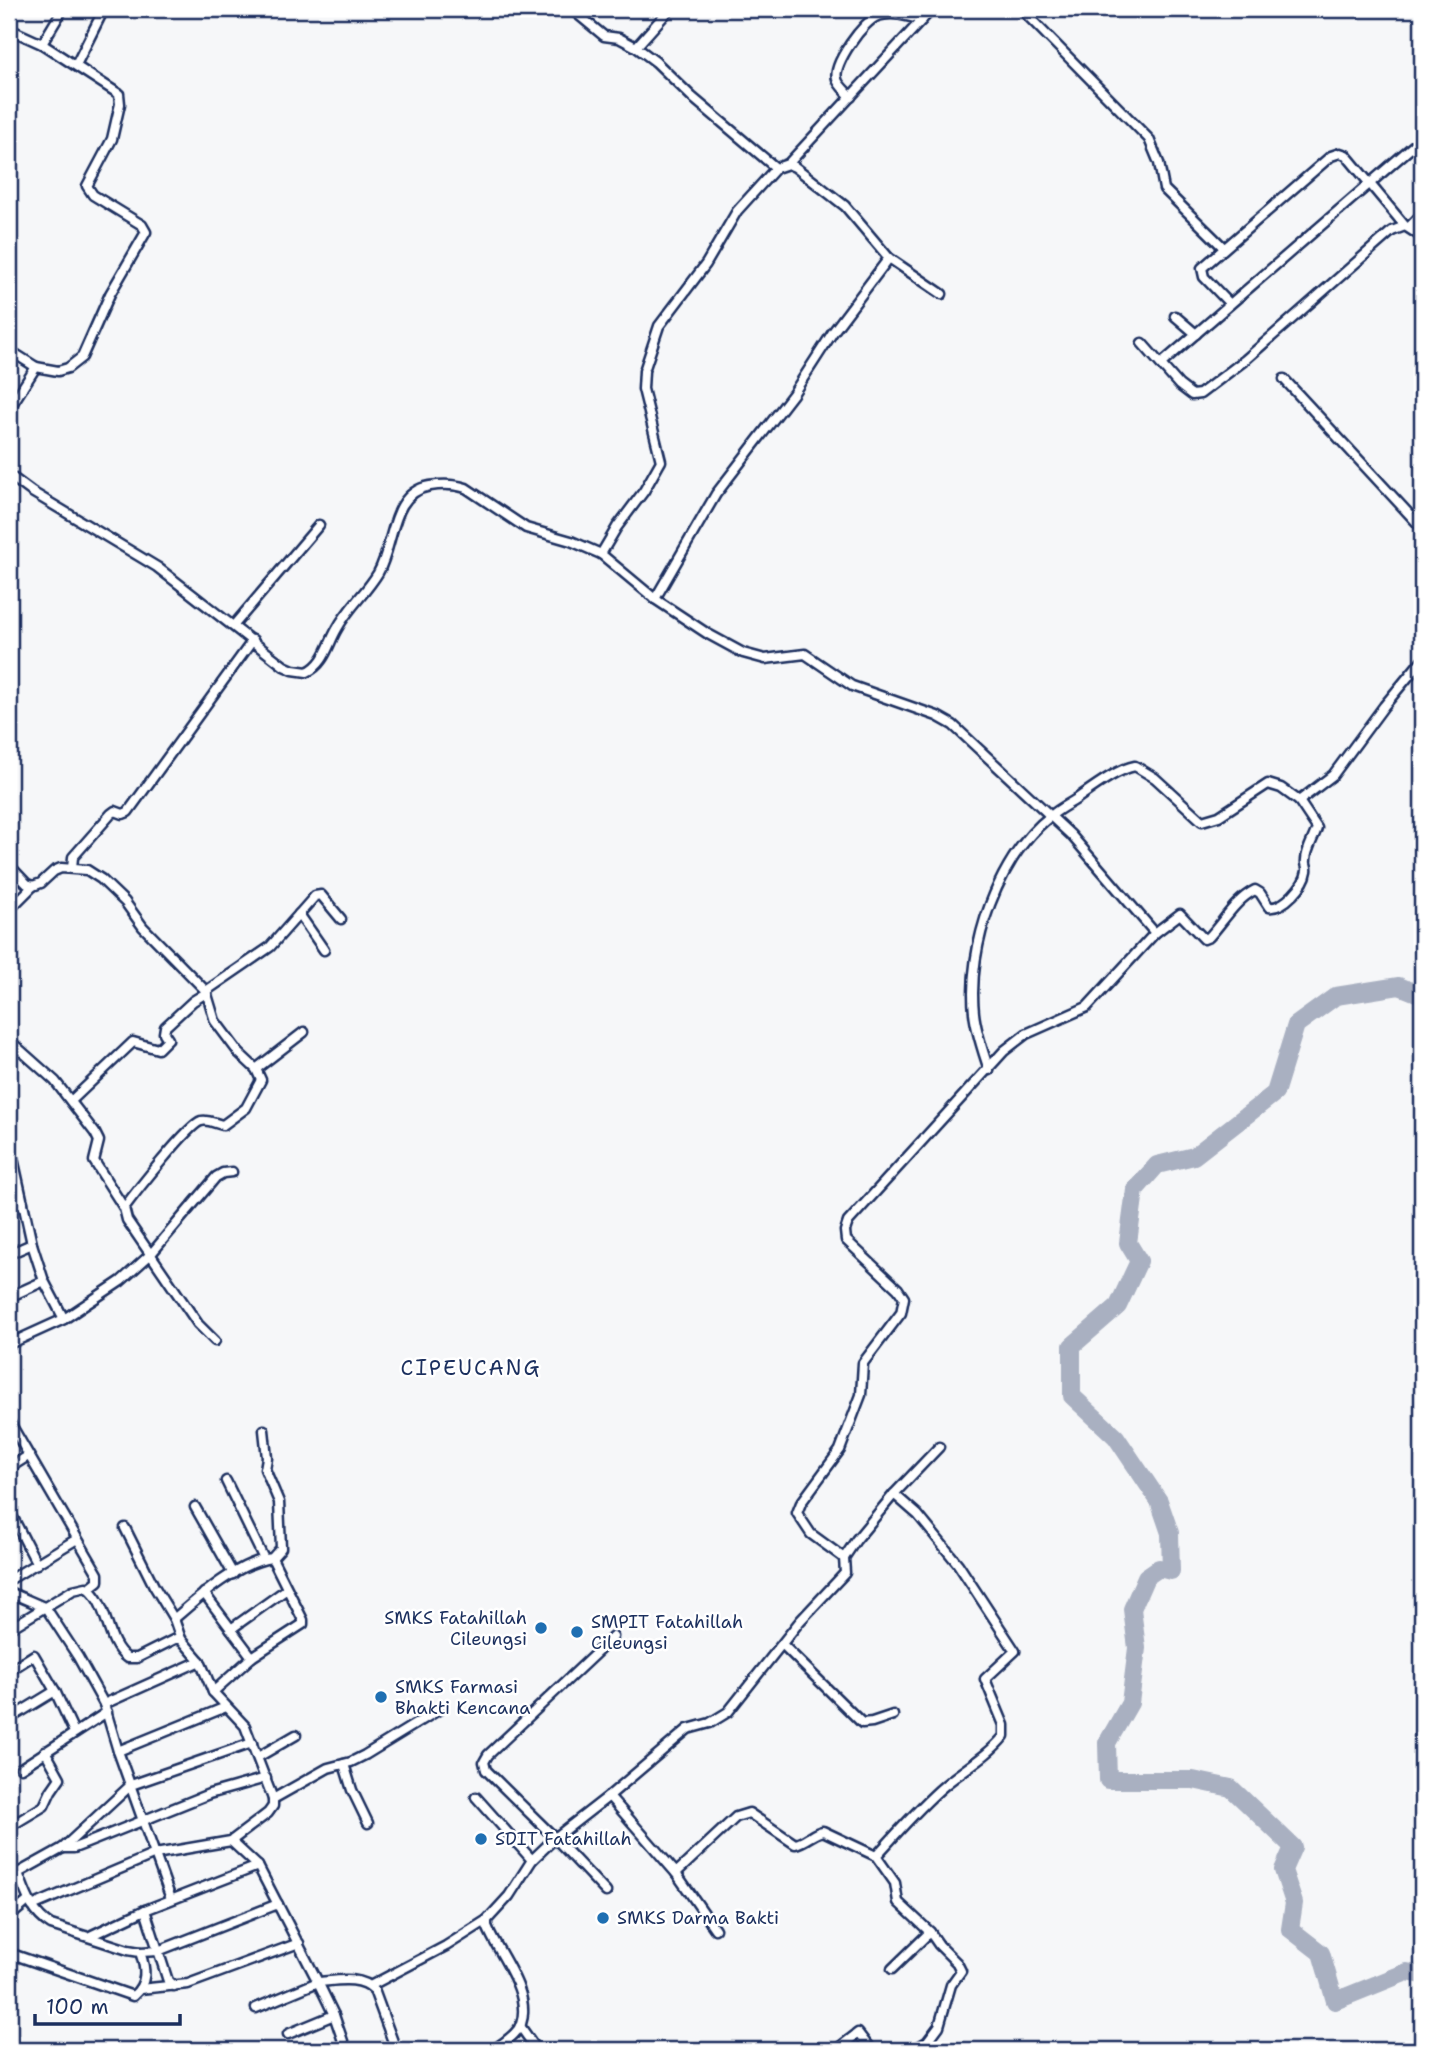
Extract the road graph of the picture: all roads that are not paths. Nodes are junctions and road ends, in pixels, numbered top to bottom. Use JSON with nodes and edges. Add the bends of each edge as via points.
{"nodes":[{"id":1,"x":63,"y":9,"type":"edge"},
{"id":2,"x":104,"y":9,"type":"edge"},
{"id":3,"x":567,"y":9,"type":"edge"},
{"id":4,"x":670,"y":9,"type":"edge"},
{"id":5,"x":933,"y":9,"type":"edge"},
{"id":6,"x":1021,"y":9,"type":"edge"},
{"id":7,"x":922,"y":20,"type":"junction"},
{"id":8,"x":9,"y":29,"type":"edge"},
{"id":9,"x":42,"y":44,"type":"junction"},
{"id":10,"x":636,"y":47,"type":"junction"},
{"id":11,"x":76,"y":65,"type":"junction"},
{"id":12,"x":850,"y":97,"type":"junction"},
{"id":13,"x":1420,"y":140,"type":"dead end"},
{"id":14,"x":788,"y":164,"type":"junction"},
{"id":15,"x":776,"y":168,"type":"junction"},
{"id":16,"x":1371,"y":184,"type":"junction"},
{"id":17,"x":1422,"y":214,"type":"edge"},
{"id":18,"x":1407,"y":227,"type":"junction"},
{"id":19,"x":1422,"y":237,"type":"edge"},
{"id":20,"x":1224,"y":248,"type":"junction"},
{"id":21,"x":889,"y":258,"type":"junction"},
{"id":22,"x":942,"y":294,"type":"dead end"},
{"id":23,"x":1230,"y":304,"type":"junction"},
{"id":24,"x":1175,"y":316,"type":"dead end"},
{"id":25,"x":1196,"y":334,"type":"junction"},
{"id":26,"x":1142,"y":343,"type":"dead end"},
{"id":27,"x":9,"y":350,"type":"edge"},
{"id":28,"x":1161,"y":364,"type":"junction"},
{"id":29,"x":36,"y":366,"type":"junction"},
{"id":30,"x":1284,"y":380,"type":"dead end"},
{"id":31,"x":9,"y":409,"type":"edge"},
{"id":32,"x":11,"y":480,"type":"edge"},
{"id":33,"x":320,"y":525,"type":"dead end"},
{"id":34,"x":1422,"y":528,"type":"edge"},
{"id":35,"x":601,"y":554,"type":"junction"},
{"id":36,"x":655,"y":599,"type":"junction"},
{"id":37,"x":234,"y":625,"type":"junction"},
{"id":38,"x":253,"y":640,"type":"junction"},
{"id":39,"x":1422,"y":660,"type":"edge"},
{"id":40,"x":1299,"y":802,"type":"junction"},
{"id":41,"x":1051,"y":815,"type":"junction"},
{"id":42,"x":9,"y":864,"type":"edge"},
{"id":43,"x":72,"y":868,"type":"junction"},
{"id":44,"x":33,"y":886,"type":"junction"},
{"id":45,"x":9,"y":910,"type":"edge"},
{"id":46,"x":299,"y":914,"type":"junction"},
{"id":47,"x":341,"y":919,"type":"dead end"},
{"id":48,"x":1155,"y":933,"type":"junction"},
{"id":49,"x":324,"y":950,"type":"dead end"},
{"id":50,"x":206,"y":992,"type":"junction"},
{"id":51,"x":304,"y":1032,"type":"dead end"},
{"id":52,"x":9,"y":1040,"type":"edge"},
{"id":53,"x":256,"y":1069,"type":"junction"},
{"id":54,"x":989,"y":1070,"type":"junction"},
{"id":55,"x":71,"y":1101,"type":"junction"},
{"id":56,"x":9,"y":1140,"type":"edge"},
{"id":57,"x":12,"y":1169,"type":"edge"},
{"id":58,"x":232,"y":1172,"type":"dead end"},
{"id":59,"x":23,"y":1202,"type":"junction"},
{"id":60,"x":9,"y":1206,"type":"edge"},
{"id":61,"x":124,"y":1208,"type":"junction"},
{"id":62,"x":32,"y":1244,"type":"junction"},
{"id":63,"x":9,"y":1254,"type":"edge"},
{"id":64,"x":151,"y":1254,"type":"junction"},
{"id":65,"x":44,"y":1281,"type":"junction"},
{"id":66,"x":9,"y":1297,"type":"edge"},
{"id":67,"x":64,"y":1319,"type":"junction"},
{"id":68,"x":215,"y":1341,"type":"dead end"},
{"id":69,"x":9,"y":1344,"type":"edge"},
{"id":70,"x":9,"y":1421,"type":"edge"},
{"id":71,"x":264,"y":1430,"type":"dead end"},
{"id":72,"x":939,"y":1447,"type":"dead end"},
{"id":73,"x":27,"y":1457,"type":"junction"},
{"id":74,"x":9,"y":1468,"type":"edge"},
{"id":75,"x":226,"y":1481,"type":"dead end"},
{"id":76,"x":894,"y":1494,"type":"junction"},
{"id":77,"x":195,"y":1507,"type":"dead end"},
{"id":78,"x":9,"y":1510,"type":"edge"},
{"id":79,"x":125,"y":1528,"type":"dead end"},
{"id":80,"x":76,"y":1539,"type":"junction"},
{"id":81,"x":268,"y":1558,"type":"junction"},
{"id":82,"x":844,"y":1558,"type":"junction"},
{"id":83,"x":37,"y":1564,"type":"junction"},
{"id":84,"x":233,"y":1574,"type":"junction"},
{"id":85,"x":9,"y":1580,"type":"edge"},
{"id":86,"x":89,"y":1588,"type":"junction"},
{"id":87,"x":287,"y":1589,"type":"junction"},
{"id":88,"x":9,"y":1592,"type":"edge"},
{"id":89,"x":204,"y":1594,"type":"junction"},
{"id":90,"x":46,"y":1608,"type":"junction"},
{"id":91,"x":174,"y":1619,"type":"junction"},
{"id":92,"x":9,"y":1629,"type":"edge"},
{"id":93,"x":231,"y":1629,"type":"junction"},
{"id":94,"x":613,"y":1637,"type":"dead end"},
{"id":95,"x":181,"y":1639,"type":"junction"},
{"id":96,"x":783,"y":1644,"type":"junction"},
{"id":97,"x":252,"y":1657,"type":"junction"},
{"id":98,"x":200,"y":1661,"type":"junction"},
{"id":99,"x":9,"y":1671,"type":"edge"},
{"id":100,"x":55,"y":1691,"type":"junction"},
{"id":101,"x":213,"y":1692,"type":"junction"},
{"id":102,"x":226,"y":1707,"type":"junction"},
{"id":103,"x":105,"y":1708,"type":"junction"},
{"id":104,"x":440,"y":1709,"type":"dead end"},
{"id":105,"x":893,"y":1714,"type":"dead end"},
{"id":106,"x":9,"y":1720,"type":"edge"},
{"id":107,"x":74,"y":1732,"type":"junction"},
{"id":108,"x":296,"y":1735,"type":"dead end"},
{"id":109,"x":252,"y":1743,"type":"junction"},
{"id":110,"x":45,"y":1751,"type":"junction"},
{"id":111,"x":118,"y":1751,"type":"junction"},
{"id":112,"x":258,"y":1757,"type":"junction"},
{"id":113,"x":344,"y":1764,"type":"junction"},
{"id":114,"x":21,"y":1768,"type":"dead end"},
{"id":115,"x":266,"y":1778,"type":"junction"},
{"id":116,"x":131,"y":1786,"type":"junction"},
{"id":117,"x":609,"y":1796,"type":"junction"},
{"id":118,"x":476,"y":1797,"type":"dead end"},
{"id":119,"x":273,"y":1799,"type":"junction"},
{"id":120,"x":143,"y":1820,"type":"junction"},
{"id":121,"x":368,"y":1823,"type":"dead end"},
{"id":122,"x":9,"y":1827,"type":"edge"},
{"id":123,"x":555,"y":1838,"type":"junction"},
{"id":124,"x":231,"y":1842,"type":"junction"},
{"id":125,"x":63,"y":1848,"type":"junction"},
{"id":126,"x":155,"y":1854,"type":"junction"},
{"id":127,"x":876,"y":1856,"type":"junction"},
{"id":128,"x":532,"y":1860,"type":"junction"},
{"id":129,"x":258,"y":1866,"type":"junction"},
{"id":130,"x":676,"y":1873,"type":"junction"},
{"id":131,"x":606,"y":1892,"type":"dead end"},
{"id":132,"x":171,"y":1899,"type":"junction"},
{"id":133,"x":30,"y":1903,"type":"junction"},
{"id":134,"x":278,"y":1903,"type":"junction"},
{"id":135,"x":145,"y":1910,"type":"junction"},
{"id":136,"x":488,"y":1920,"type":"junction"},
{"id":137,"x":9,"y":1923,"type":"edge"},
{"id":138,"x":715,"y":1929,"type":"dead end"},
{"id":139,"x":930,"y":1932,"type":"junction"},
{"id":140,"x":90,"y":1936,"type":"junction"},
{"id":141,"x":299,"y":1943,"type":"junction"},
{"id":142,"x":158,"y":1951,"type":"junction"},
{"id":143,"x":141,"y":1952,"type":"junction"},
{"id":144,"x":9,"y":1953,"type":"edge"},
{"id":145,"x":891,"y":1969,"type":"dead end"},
{"id":146,"x":318,"y":1982,"type":"junction"},
{"id":147,"x":174,"y":1986,"type":"junction"},
{"id":148,"x":370,"y":1986,"type":"junction"},
{"id":149,"x":141,"y":1989,"type":"junction"},
{"id":150,"x":256,"y":2008,"type":"dead end"},
{"id":151,"x":334,"y":2015,"type":"junction"},
{"id":152,"x":520,"y":2026,"type":"junction"},
{"id":153,"x":288,"y":2034,"type":"dead end"},
{"id":154,"x":927,"y":2042,"type":"junction"},
{"id":155,"x":346,"y":2050,"type":"edge"},
{"id":156,"x":396,"y":2050,"type":"edge"},
{"id":157,"x":493,"y":2050,"type":"edge"},
{"id":158,"x":537,"y":2050,"type":"edge"},
{"id":159,"x":836,"y":2050,"type":"edge"},
{"id":160,"x":871,"y":2050,"type":"edge"},
{"id":161,"x":913,"y":2050,"type":"edge"},
{"id":162,"x":933,"y":2050,"type":"edge"}],
"edges":[{"from":1,"to":9,"type":"street"},
{"from":2,"to":11,"type":"street"},
{"from":3,"to":10,"type":"street","via":[[604,36]]},
{"from":4,"to":10,"type":"street"},
{"from":5,"to":7,"type":"street"},
{"from":6,"to":20,"type":"street","via":[[1149,139],[1164,190]]},
{"from":7,"to":12,"type":"street"},
{"from":7,"to":12,"type":"street","via":[[902,14],[876,16],[860,30],[837,66],[837,80]]},
{"from":8,"to":9,"type":"street"},
{"from":9,"to":11,"type":"street"},
{"from":10,"to":15,"type":"street"},
{"from":11,"to":29,"type":"street","via":[[116,90],[120,98],[112,139],[88,189],[146,232],[110,294],[82,357],[58,371]]},
{"from":12,"to":14,"type":"street"},
{"from":13,"to":16,"type":"street"},
{"from":14,"to":15,"type":"street"},
{"from":14,"to":21,"type":"street","via":[[845,206]]},
{"from":15,"to":35,"type":"street","via":[[737,211],[706,264],[659,326],[643,381],[661,461]]},
{"from":16,"to":18,"type":"street"},
{"from":16,"to":20,"type":"street","via":[[1346,155],[1331,156]]},
{"from":16,"to":23,"type":"street"},
{"from":17,"to":18,"type":"street"},
{"from":18,"to":19,"type":"street"},
{"from":18,"to":28,"type":"street","via":[[1392,231],[1200,394],[1192,395],[1178,385]]},
{"from":20,"to":23,"type":"street","via":[[1202,271]]},
{"from":21,"to":22,"type":"street"},
{"from":21,"to":36,"type":"street","via":[[716,494]]},
{"from":23,"to":25,"type":"street"},
{"from":24,"to":25,"type":"street"},
{"from":25,"to":28,"type":"street"},
{"from":26,"to":28,"type":"street"},
{"from":27,"to":29,"type":"street"},
{"from":29,"to":31,"type":"street"},
{"from":30,"to":34,"type":"street"},
{"from":32,"to":37,"type":"street","via":[[157,567]]},
{"from":33,"to":37,"type":"street"},
{"from":35,"to":36,"type":"street"},
{"from":35,"to":38,"type":"street","via":[[526,528],[466,488],[448,484],[425,487],[402,503],[379,572],[348,611],[313,669],[293,670]]},
{"from":36,"to":41,"type":"street","via":[[743,653],[765,659],[806,654],[852,686],[945,720]]},
{"from":37,"to":38,"type":"street"},
{"from":38,"to":43,"type":"street","via":[[128,812],[111,814],[73,857]]},
{"from":39,"to":40,"type":"street","via":[[1343,763]]},
{"from":40,"to":41,"type":"street","via":[[1268,784],[1219,816],[1202,821],[1135,766]]},
{"from":40,"to":48,"type":"street","via":[[1317,828],[1304,878],[1284,903],[1269,907],[1255,890],[1234,906],[1207,938],[1180,914]]},
{"from":41,"to":48,"type":"street"},
{"from":41,"to":54,"type":"street","via":[[1006,872],[984,919],[972,993]]},
{"from":42,"to":44,"type":"street"},
{"from":43,"to":44,"type":"street","via":[[54,871]]},
{"from":43,"to":50,"type":"street","via":[[87,870],[114,890]]},
{"from":44,"to":45,"type":"street"},
{"from":46,"to":47,"type":"street","via":[[318,894]]},
{"from":46,"to":49,"type":"street"},
{"from":46,"to":50,"type":"street","via":[[270,947]]},
{"from":48,"to":54,"type":"street","via":[[1087,1007],[1026,1034]]},
{"from":50,"to":53,"type":"street","via":[[215,1021]]},
{"from":50,"to":55,"type":"street","via":[[166,1025],[168,1039],[158,1049],[134,1042]]},
{"from":51,"to":53,"type":"street"},
{"from":52,"to":55,"type":"street","via":[[55,1080]]},
{"from":53,"to":61,"type":"street","via":[[261,1080],[246,1108],[223,1125],[207,1121],[194,1125]]},
{"from":54,"to":82,"type":"street","via":[[858,1209],[845,1231],[851,1246],[898,1289],[904,1305],[863,1363],[861,1395],[840,1450],[797,1513],[811,1534]]},
{"from":55,"to":61,"type":"street","via":[[99,1141],[94,1160]]},
{"from":56,"to":57,"type":"street"},
{"from":57,"to":59,"type":"street"},
{"from":58,"to":64,"type":"street","via":[[216,1177]]},
{"from":59,"to":60,"type":"street"},
{"from":59,"to":62,"type":"street"},
{"from":61,"to":64,"type":"street"},
{"from":62,"to":63,"type":"street"},
{"from":62,"to":65,"type":"street"},
{"from":64,"to":67,"type":"street","via":[[121,1281]]},
{"from":64,"to":68,"type":"street","via":[[198,1324]]},
{"from":65,"to":66,"type":"street"},
{"from":65,"to":67,"type":"street"},
{"from":67,"to":69,"type":"street"},
{"from":70,"to":73,"type":"street"},
{"from":71,"to":81,"type":"street","via":[[265,1469],[277,1494],[281,1533],[281,1548]]},
{"from":72,"to":76,"type":"street"},
{"from":73,"to":74,"type":"street"},
{"from":73,"to":80,"type":"street"},
{"from":75,"to":81,"type":"street"},
{"from":76,"to":82,"type":"street"},
{"from":76,"to":127,"type":"street","via":[[918,1515],[958,1564],[1015,1651],[985,1679],[1004,1736],[943,1787]]},
{"from":77,"to":84,"type":"street"},
{"from":78,"to":83,"type":"street"},
{"from":79,"to":91,"type":"street"},
{"from":80,"to":83,"type":"street"},
{"from":80,"to":86,"type":"street","via":[[98,1574],[99,1581]]},
{"from":81,"to":84,"type":"street"},
{"from":81,"to":87,"type":"street"},
{"from":82,"to":96,"type":"street","via":[[845,1573]]},
{"from":83,"to":85,"type":"street"},
{"from":84,"to":89,"type":"street"},
{"from":86,"to":90,"type":"street","via":[[73,1590]]},
{"from":86,"to":95,"type":"street","via":[[114,1643],[127,1658]]},
{"from":87,"to":93,"type":"street"},
{"from":87,"to":97,"type":"street","via":[[303,1624]]},
{"from":88,"to":90,"type":"street"},
{"from":89,"to":91,"type":"street"},
{"from":89,"to":93,"type":"street"},
{"from":90,"to":92,"type":"street"},
{"from":90,"to":103,"type":"street"},
{"from":91,"to":95,"type":"street"},
{"from":93,"to":97,"type":"street"},
{"from":94,"to":123,"type":"street","via":[[484,1762],[485,1770]]},
{"from":95,"to":98,"type":"street"},
{"from":96,"to":105,"type":"street","via":[[862,1723]]},
{"from":96,"to":117,"type":"street","via":[[728,1712],[688,1730]]},
{"from":97,"to":101,"type":"street"},
{"from":98,"to":101,"type":"street"},
{"from":98,"to":103,"type":"street"},
{"from":99,"to":100,"type":"street","via":[[34,1655]]},
{"from":100,"to":106,"type":"street"},
{"from":100,"to":107,"type":"street"},
{"from":101,"to":102,"type":"street"},
{"from":102,"to":109,"type":"street","via":[[245,1727]]},
{"from":102,"to":111,"type":"street"},
{"from":103,"to":107,"type":"street"},
{"from":103,"to":111,"type":"street"},
{"from":104,"to":113,"type":"street"},
{"from":107,"to":110,"type":"street"},
{"from":108,"to":112,"type":"street"},
{"from":109,"to":112,"type":"street"},
{"from":109,"to":116,"type":"street"},
{"from":110,"to":114,"type":"street"},
{"from":110,"to":122,"type":"street","via":[[59,1782],[44,1806]]},
{"from":111,"to":116,"type":"street"},
{"from":112,"to":115,"type":"street"},
{"from":113,"to":119,"type":"street"},
{"from":113,"to":121,"type":"street"},
{"from":115,"to":119,"type":"street"},
{"from":115,"to":120,"type":"street"},
{"from":116,"to":120,"type":"street"},
{"from":116,"to":125,"type":"street"},
{"from":117,"to":123,"type":"street"},
{"from":117,"to":130,"type":"street"},
{"from":118,"to":128,"type":"street"},
{"from":119,"to":124,"type":"street","via":[[268,1813]]},
{"from":120,"to":125,"type":"street","via":[[74,1848]]},
{"from":120,"to":126,"type":"street"},
{"from":123,"to":128,"type":"street"},
{"from":123,"to":131,"type":"street"},
{"from":124,"to":126,"type":"street"},
{"from":124,"to":129,"type":"street"},
{"from":125,"to":133,"type":"street","via":[[18,1873]]},
{"from":126,"to":132,"type":"street"},
{"from":126,"to":133,"type":"street"},
{"from":127,"to":130,"type":"street","via":[[824,1831],[795,1843],[749,1812],[736,1817]]},
{"from":127,"to":139,"type":"street","via":[[895,1882],[898,1902]]},
{"from":128,"to":136,"type":"street"},
{"from":129,"to":132,"type":"street"},
{"from":129,"to":134,"type":"street"},
{"from":130,"to":138,"type":"street"},
{"from":132,"to":135,"type":"street"},
{"from":133,"to":137,"type":"street","via":[[15,1912]]},
{"from":133,"to":140,"type":"street","via":[[51,1925]]},
{"from":134,"to":141,"type":"street"},
{"from":134,"to":142,"type":"street"},
{"from":135,"to":140,"type":"street"},
{"from":135,"to":142,"type":"street"},
{"from":136,"to":148,"type":"street"},
{"from":136,"to":152,"type":"street","via":[[492,1939],[519,1989]]},
{"from":139,"to":145,"type":"street"},
{"from":139,"to":154,"type":"street","via":[[961,1971],[951,1985],[939,2026]]},
{"from":140,"to":143,"type":"street"},
{"from":141,"to":146,"type":"street"},
{"from":141,"to":147,"type":"street"},
{"from":142,"to":143,"type":"street"},
{"from":142,"to":147,"type":"street","via":[[168,1982]]},
{"from":143,"to":149,"type":"street","via":[[146,1968]]},
{"from":144,"to":149,"type":"street","via":[[126,1995],[133,1996]]},
{"from":146,"to":148,"type":"street","via":[[354,1981]]},
{"from":146,"to":150,"type":"street"},
{"from":146,"to":151,"type":"street"},
{"from":147,"to":149,"type":"street"},
{"from":148,"to":156,"type":"street"},
{"from":151,"to":153,"type":"street"},
{"from":151,"to":155,"type":"street"},
{"from":152,"to":157,"type":"street"},
{"from":152,"to":158,"type":"street"},
{"from":154,"to":161,"type":"street"},
{"from":154,"to":162,"type":"street"},
{"from":159,"to":160,"type":"street","via":[[858,2033]]}]}
